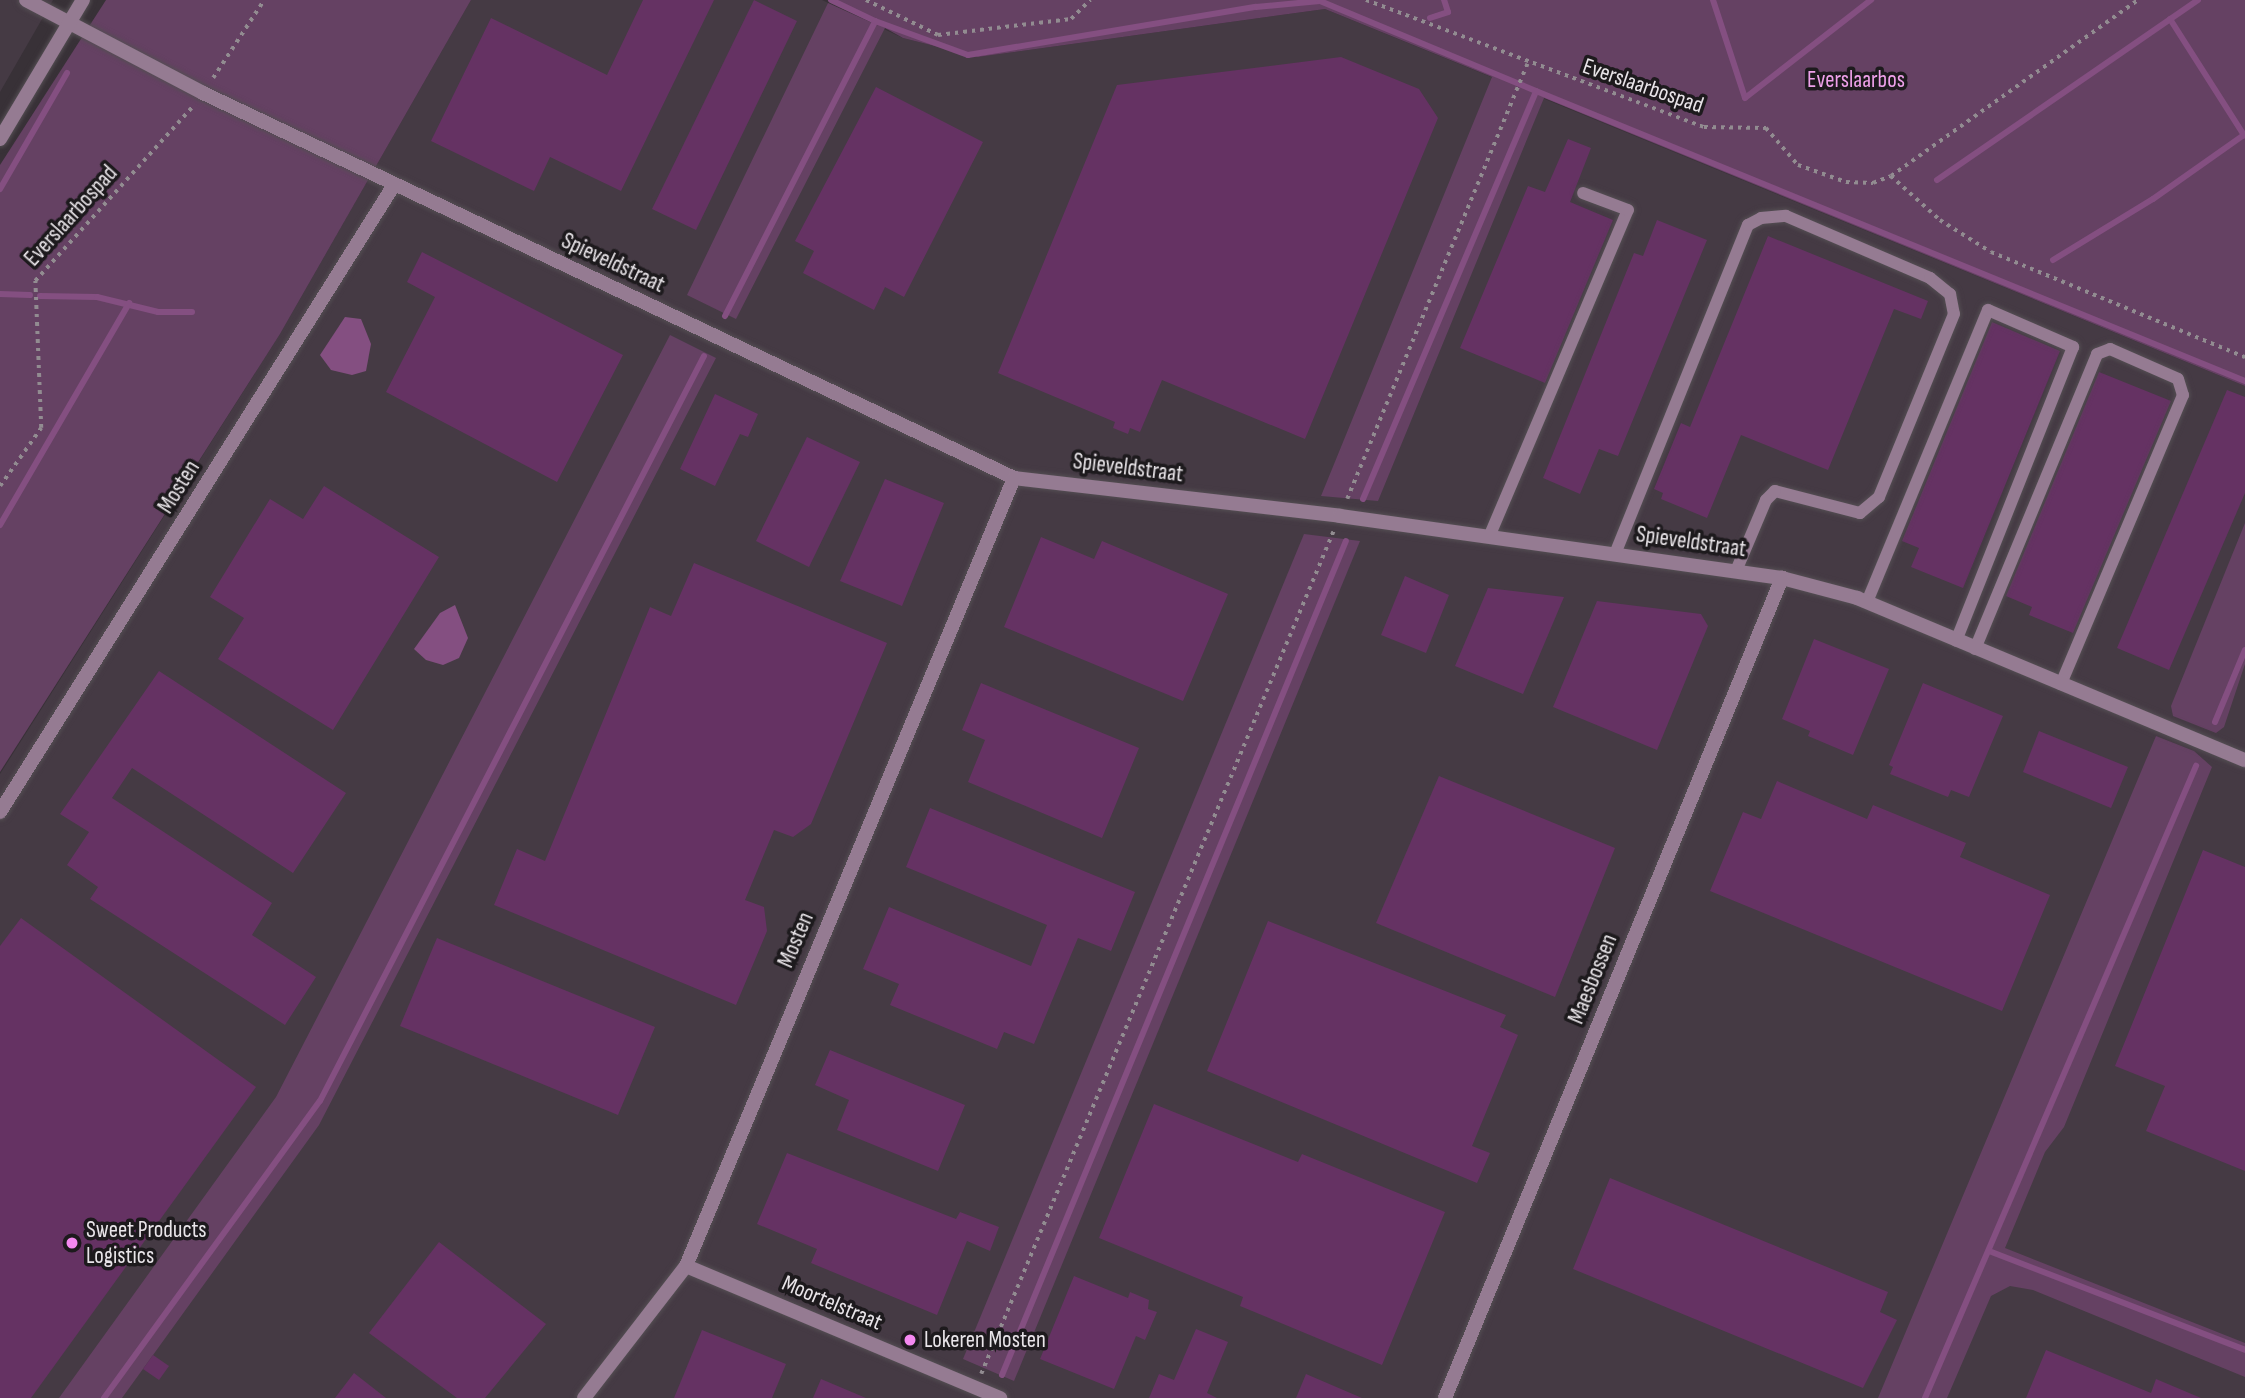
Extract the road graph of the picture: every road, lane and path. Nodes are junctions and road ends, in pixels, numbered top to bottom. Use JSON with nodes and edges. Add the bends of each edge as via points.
{"nodes":[{"id":1,"x":26,"y":0,"type":"edge"},
{"id":2,"x":83,"y":0,"type":"edge"},
{"id":3,"x":264,"y":0,"type":"edge"},
{"id":4,"x":866,"y":0,"type":"edge"},
{"id":5,"x":1090,"y":0,"type":"edge"},
{"id":6,"x":1366,"y":0,"type":"edge"},
{"id":7,"x":2138,"y":0,"type":"edge"},
{"id":8,"x":71,"y":22,"type":"junction"},
{"id":9,"x":1527,"y":64,"type":"junction"},
{"id":10,"x":204,"y":93,"type":"junction"},
{"id":11,"x":0,"y":139,"type":"edge"},
{"id":12,"x":1891,"y":176,"type":"junction"},
{"id":13,"x":394,"y":185,"type":"junction"},
{"id":14,"x":1583,"y":193,"type":"dead end"},
{"id":15,"x":2245,"y":357,"type":"edge"},
{"id":16,"x":1014,"y":478,"type":"junction"},
{"id":17,"x":0,"y":486,"type":"edge"},
{"id":18,"x":1340,"y":516,"type":"junction"},
{"id":19,"x":1489,"y":537,"type":"junction"},
{"id":20,"x":1615,"y":554,"type":"junction"},
{"id":21,"x":1736,"y":571,"type":"junction"},
{"id":22,"x":1782,"y":578,"type":"junction"},
{"id":23,"x":1867,"y":602,"type":"junction"},
{"id":24,"x":1956,"y":641,"type":"junction"},
{"id":25,"x":1975,"y":649,"type":"junction"},
{"id":26,"x":2061,"y":684,"type":"junction"},
{"id":27,"x":2245,"y":760,"type":"edge"},
{"id":28,"x":0,"y":812,"type":"edge"},
{"id":29,"x":686,"y":1266,"type":"junction"},
{"id":30,"x":976,"y":1388,"type":"junction"},
{"id":31,"x":584,"y":1398,"type":"edge"},
{"id":32,"x":1000,"y":1398,"type":"edge"},
{"id":33,"x":1445,"y":1398,"type":"edge"}],
"edges":[{"from":1,"to":8,"type":"street","name":"Spieveldstraat"},
{"from":2,"to":8,"type":"street"},
{"from":3,"to":10,"type":"path","name":"Everslaarbospad"},
{"from":4,"to":5,"type":"path","via":[[938,35],[1071,19]]},
{"from":6,"to":9,"type":"path","name":"Everslaarbospad"},
{"from":7,"to":12,"type":"path","name":"Everslaarbospad"},
{"from":8,"to":10,"type":"street","name":"Spieveldstraat"},
{"from":8,"to":11,"type":"street"},
{"from":9,"to":12,"type":"path","name":"Everslaarbospad","via":[[1704,127],[1766,128],[1798,165],[1820,176],[1873,183]]},
{"from":9,"to":18,"type":"path"},
{"from":10,"to":13,"type":"street","name":"Spieveldstraat"},
{"from":10,"to":17,"type":"path","name":"Everslaarbospad","via":[[35,281],[41,428]]},
{"from":12,"to":15,"type":"path","via":[[1940,220],[1991,252]]},
{"from":13,"to":16,"type":"street","name":"Spieveldstraat"},
{"from":13,"to":28,"type":"street","name":"Mosten"},
{"from":14,"to":19,"type":"lane","via":[[1628,210]]},
{"from":16,"to":18,"type":"street","name":"Spieveldstraat"},
{"from":16,"to":29,"type":"street","name":"Mosten"},
{"from":18,"to":19,"type":"street","name":"Spieveldstraat"},
{"from":18,"to":30,"type":"path"},
{"from":19,"to":20,"type":"street","name":"Spieveldstraat"},
{"from":20,"to":21,"type":"street","name":"Spieveldstraat"},
{"from":20,"to":21,"type":"lane","via":[[1748,225],[1761,218],[1786,216],[1930,278],[1950,294],[1954,314],[1879,497],[1860,513],[1775,491],[1766,500]]},
{"from":21,"to":22,"type":"street","name":"Spieveldstraat"},
{"from":22,"to":23,"type":"street","name":"Spieveldstraat"},
{"from":22,"to":33,"type":"street","name":"Maesbossen"},
{"from":23,"to":24,"type":"street","name":"Spieveldstraat"},
{"from":23,"to":24,"type":"lane","via":[[1988,310],[2000,315],[2073,347]]},
{"from":24,"to":25,"type":"street","name":"Spieveldstraat"},
{"from":25,"to":26,"type":"street","name":"Spieveldstraat"},
{"from":25,"to":26,"type":"lane","via":[[2097,354],[2110,349],[2178,379],[2183,394]]},
{"from":26,"to":27,"type":"street","name":"Spieveldstraat"},
{"from":29,"to":30,"type":"street","name":"Moortelstraat"},
{"from":29,"to":31,"type":"street","name":"Mosten"},
{"from":30,"to":32,"type":"street","name":"Moortelstraat"}]}
